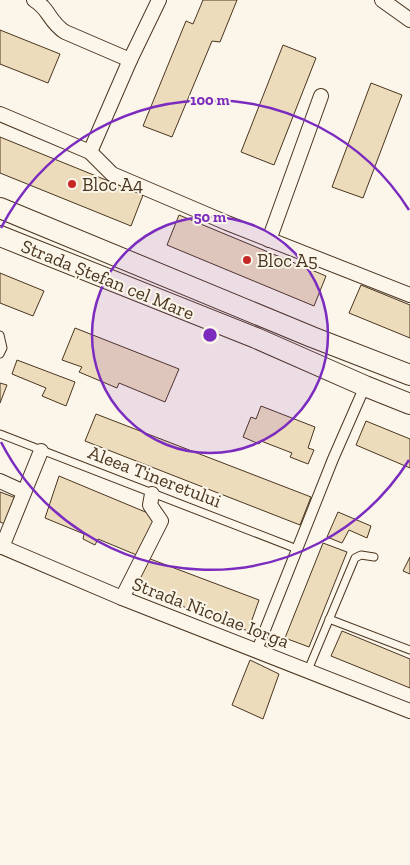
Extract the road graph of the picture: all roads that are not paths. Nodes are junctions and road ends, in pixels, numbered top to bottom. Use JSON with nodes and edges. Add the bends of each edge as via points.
{"nodes":[{"id":1,"x":34,"y":0,"type":"edge"},
{"id":2,"x":159,"y":0,"type":"edge"},
{"id":3,"x":382,"y":0,"type":"edge"},
{"id":4,"x":410,"y":20,"type":"edge"},
{"id":5,"x":130,"y":60,"type":"junction"},
{"id":6,"x":321,"y":96,"type":"dead end"},
{"id":7,"x":0,"y":114,"type":"edge"},
{"id":8,"x":90,"y":152,"type":"junction"},
{"id":9,"x":0,"y":208,"type":"edge"},
{"id":10,"x":0,"y":236,"type":"edge"},
{"id":11,"x":269,"y":240,"type":"junction"},
{"id":12,"x":410,"y":295,"type":"edge"},
{"id":13,"x":0,"y":335,"type":"edge"},
{"id":14,"x":0,"y":354,"type":"edge"},
{"id":15,"x":410,"y":375,"type":"edge"},
{"id":16,"x":365,"y":386,"type":"junction"},
{"id":17,"x":410,"y":404,"type":"edge"},
{"id":18,"x":0,"y":434,"type":"edge"},
{"id":19,"x":41,"y":451,"type":"junction"},
{"id":20,"x":0,"y":482,"type":"edge"},
{"id":21,"x":24,"y":492,"type":"junction"},
{"id":22,"x":152,"y":494,"type":"junction"},
{"id":23,"x":1,"y":547,"type":"edge"},
{"id":24,"x":298,"y":549,"type":"junction"},
{"id":25,"x":374,"y":557,"type":"dead end"},
{"id":26,"x":122,"y":598,"type":"junction"},
{"id":27,"x":329,"y":619,"type":"junction"},
{"id":28,"x":257,"y":650,"type":"junction"},
{"id":29,"x":410,"y":650,"type":"edge"},
{"id":30,"x":308,"y":670,"type":"junction"},
{"id":31,"x":410,"y":711,"type":"edge"}],
"edges":[{"from":1,"to":5,"type":"street","via":[[65,32]]},
{"from":2,"to":5,"type":"street"},
{"from":3,"to":4,"type":"street"},
{"from":5,"to":8,"type":"street"},
{"from":6,"to":11,"type":"street"},
{"from":7,"to":8,"type":"street"},
{"from":8,"to":11,"type":"street","via":[[112,174]]},
{"from":9,"to":15,"type":"main road","name":"Strada Ștefan cel Mare"},
{"from":10,"to":16,"type":"main road","name":"Strada Ștefan cel Mare","via":[[256,338]]},
{"from":11,"to":12,"type":"street"},
{"from":13,"to":14,"type":"lane"},
{"from":16,"to":17,"type":"main road","name":"Strada Ștefan cel Mare"},
{"from":16,"to":24,"type":"street"},
{"from":18,"to":19,"type":"lane","name":"Aleea Tineretului"},
{"from":19,"to":21,"type":"street"},
{"from":19,"to":22,"type":"lane","name":"Aleea Tineretului"},
{"from":20,"to":21,"type":"street"},
{"from":21,"to":23,"type":"street"},
{"from":22,"to":24,"type":"lane","name":"Aleea Tineretului"},
{"from":22,"to":26,"type":"street","via":[[150,505],[161,521]]},
{"from":23,"to":26,"type":"street","name":"Strada Nicolae Iorga"},
{"from":24,"to":28,"type":"street"},
{"from":25,"to":27,"type":"lane","via":[[361,555],[355,558]]},
{"from":26,"to":28,"type":"street","name":"Strada Nicolae Iorga"},
{"from":27,"to":29,"type":"lane"},
{"from":27,"to":30,"type":"lane"},
{"from":28,"to":30,"type":"street","name":"Strada Nicolae Iorga"},
{"from":30,"to":31,"type":"street","name":"Strada Nicolae Iorga"}]}
